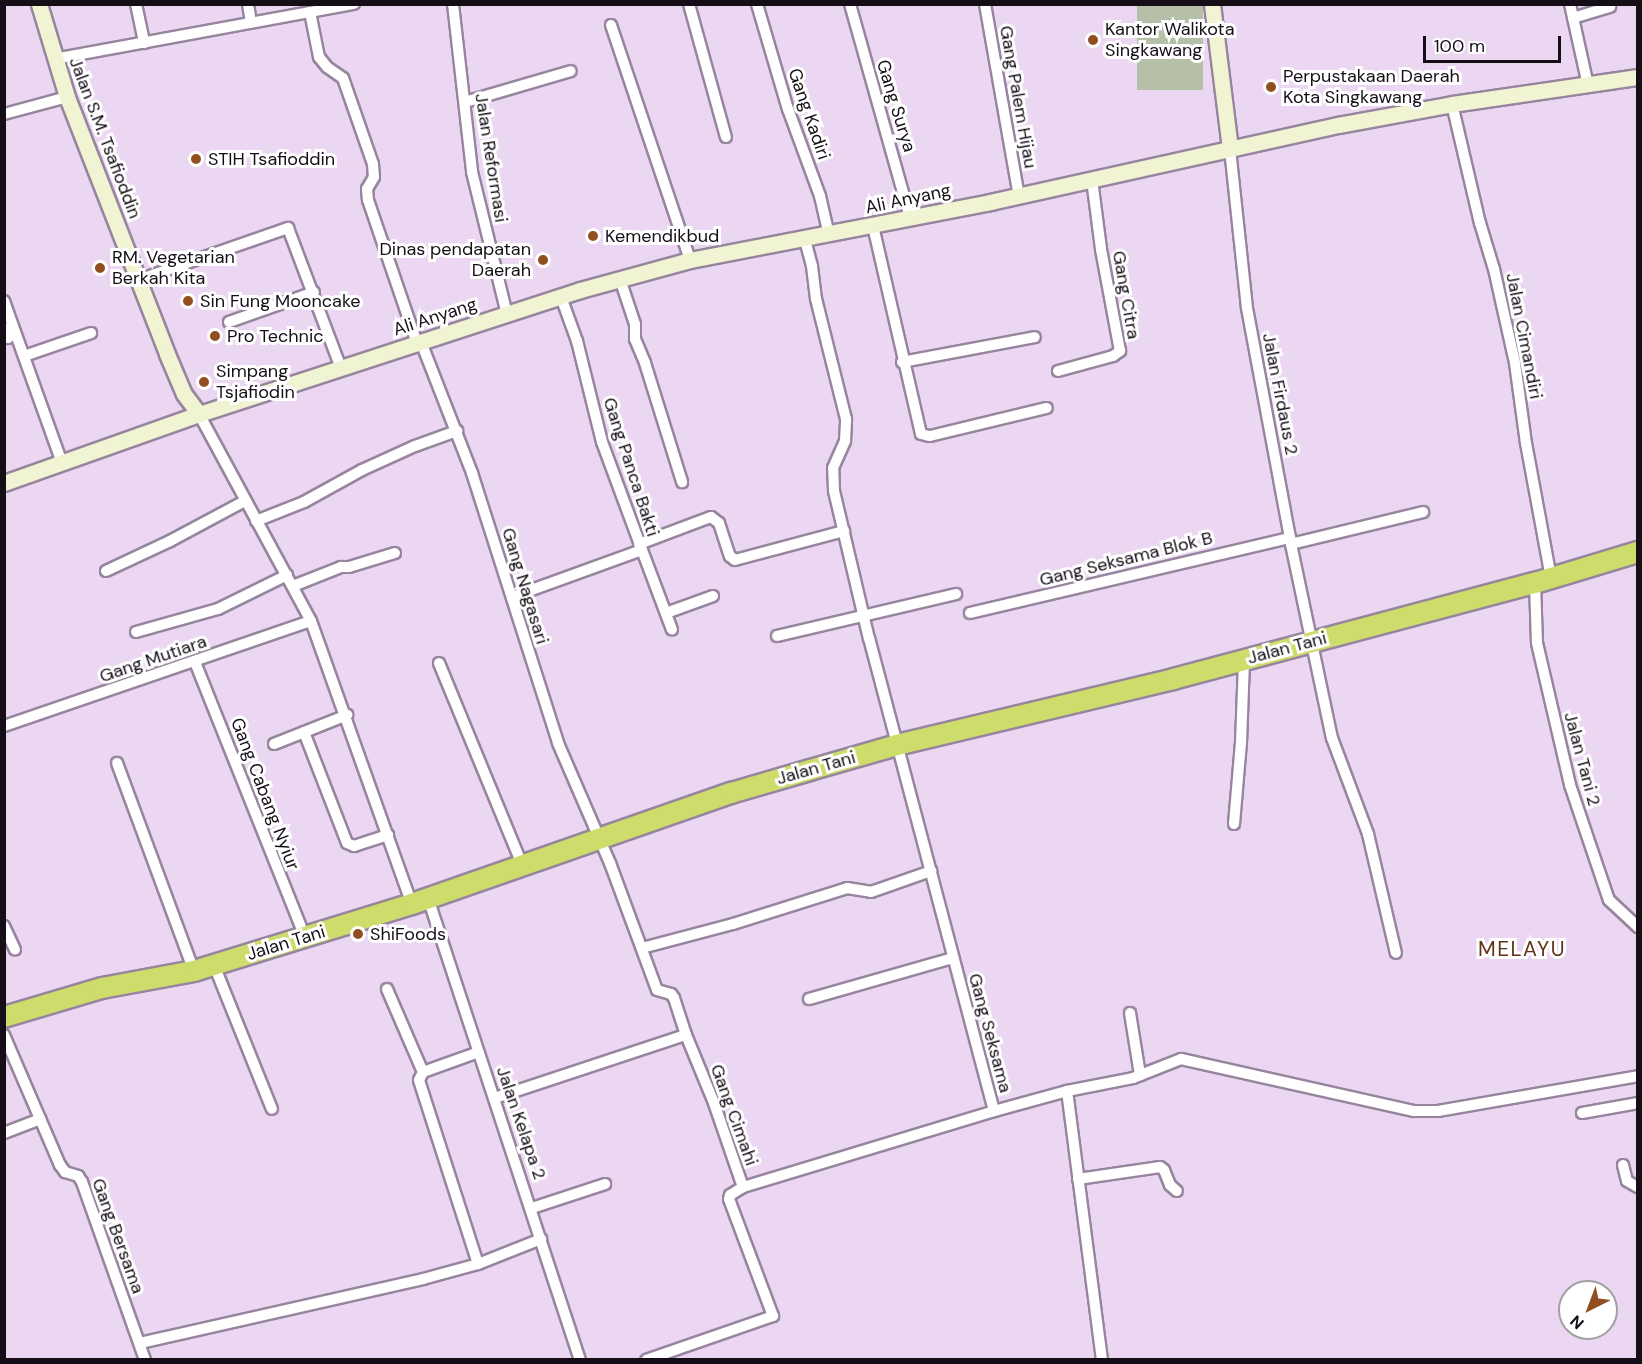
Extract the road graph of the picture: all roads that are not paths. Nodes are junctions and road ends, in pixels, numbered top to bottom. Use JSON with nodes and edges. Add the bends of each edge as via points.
{"nodes":[{"id":1,"x":39,"y":4,"type":"edge"},
{"id":2,"x":136,"y":4,"type":"edge"},
{"id":3,"x":248,"y":4,"type":"edge"},
{"id":4,"x":354,"y":4,"type":"edge"},
{"id":5,"x":453,"y":4,"type":"edge"},
{"id":6,"x":690,"y":4,"type":"edge"},
{"id":7,"x":757,"y":4,"type":"edge"},
{"id":8,"x":850,"y":4,"type":"edge"},
{"id":9,"x":985,"y":4,"type":"edge"},
{"id":10,"x":1212,"y":4,"type":"edge"},
{"id":11,"x":1570,"y":4,"type":"edge"},
{"id":12,"x":1610,"y":7,"type":"dead end"},
{"id":13,"x":310,"y":12,"type":"junction"},
{"id":14,"x":1573,"y":18,"type":"junction"},
{"id":15,"x":251,"y":22,"type":"junction"},
{"id":16,"x":611,"y":25,"type":"dead end"},
{"id":17,"x":144,"y":43,"type":"junction"},
{"id":18,"x":54,"y":59,"type":"junction"},
{"id":19,"x":571,"y":71,"type":"dead end"},
{"id":20,"x":1638,"y":77,"type":"edge"},
{"id":21,"x":1588,"y":85,"type":"junction"},
{"id":22,"x":67,"y":97,"type":"junction"},
{"id":23,"x":465,"y":102,"type":"junction"},
{"id":24,"x":1452,"y":104,"type":"junction"},
{"id":25,"x":4,"y":114,"type":"edge"},
{"id":26,"x":726,"y":137,"type":"dead end"},
{"id":27,"x":1230,"y":149,"type":"junction"},
{"id":28,"x":1092,"y":180,"type":"junction"},
{"id":29,"x":1019,"y":196,"type":"junction"},
{"id":30,"x":910,"y":218,"type":"junction"},
{"id":31,"x":873,"y":226,"type":"junction"},
{"id":32,"x":829,"y":234,"type":"junction"},
{"id":33,"x":805,"y":239,"type":"junction"},
{"id":34,"x":690,"y":260,"type":"junction"},
{"id":35,"x":621,"y":279,"type":"junction"},
{"id":36,"x":138,"y":280,"type":"junction"},
{"id":37,"x":314,"y":292,"type":"junction"},
{"id":38,"x":561,"y":297,"type":"junction"},
{"id":39,"x":4,"y":301,"type":"edge"},
{"id":40,"x":507,"y":314,"type":"junction"},
{"id":41,"x":229,"y":322,"type":"dead end"},
{"id":42,"x":90,"y":333,"type":"dead end"},
{"id":43,"x":1035,"y":337,"type":"dead end"},
{"id":44,"x":419,"y":342,"type":"junction"},
{"id":45,"x":24,"y":356,"type":"junction"},
{"id":46,"x":902,"y":362,"type":"junction"},
{"id":47,"x":341,"y":368,"type":"junction"},
{"id":48,"x":1058,"y":371,"type":"dead end"},
{"id":49,"x":1047,"y":408,"type":"dead end"},
{"id":50,"x":200,"y":414,"type":"junction"},
{"id":51,"x":457,"y":431,"type":"junction"},
{"id":52,"x":62,"y":464,"type":"junction"},
{"id":53,"x":682,"y":482,"type":"dead end"},
{"id":54,"x":4,"y":483,"type":"edge"},
{"id":55,"x":245,"y":501,"type":"junction"},
{"id":56,"x":1423,"y":512,"type":"dead end"},
{"id":57,"x":255,"y":521,"type":"junction"},
{"id":58,"x":844,"y":531,"type":"junction"},
{"id":59,"x":1290,"y":541,"type":"junction"},
{"id":60,"x":640,"y":547,"type":"junction"},
{"id":61,"x":1638,"y":552,"type":"edge"},
{"id":62,"x":395,"y":553,"type":"dead end"},
{"id":63,"x":106,"y":571,"type":"dead end"},
{"id":64,"x":287,"y":575,"type":"junction"},
{"id":65,"x":1543,"y":581,"type":"junction"},
{"id":66,"x":293,"y":586,"type":"junction"},
{"id":67,"x":956,"y":594,"type":"dead end"},
{"id":68,"x":512,"y":597,"type":"junction"},
{"id":69,"x":713,"y":597,"type":"dead end"},
{"id":70,"x":666,"y":613,"type":"junction"},
{"id":71,"x":970,"y":613,"type":"dead end"},
{"id":72,"x":863,"y":614,"type":"junction"},
{"id":73,"x":311,"y":621,"type":"junction"},
{"id":74,"x":672,"y":630,"type":"dead end"},
{"id":75,"x":136,"y":632,"type":"dead end"},
{"id":76,"x":777,"y":636,"type":"dead end"},
{"id":77,"x":1313,"y":642,"type":"junction"},
{"id":78,"x":1244,"y":660,"type":"junction"},
{"id":79,"x":195,"y":662,"type":"junction"},
{"id":80,"x":439,"y":663,"type":"dead end"},
{"id":81,"x":347,"y":715,"type":"junction"},
{"id":82,"x":4,"y":726,"type":"edge"},
{"id":83,"x":304,"y":732,"type":"junction"},
{"id":84,"x":274,"y":744,"type":"dead end"},
{"id":85,"x":897,"y":745,"type":"junction"},
{"id":86,"x":117,"y":764,"type":"dead end"},
{"id":87,"x":1234,"y":824,"type":"dead end"},
{"id":88,"x":388,"y":835,"type":"junction"},
{"id":89,"x":600,"y":838,"type":"junction"},
{"id":90,"x":523,"y":867,"type":"junction"},
{"id":91,"x":931,"y":871,"type":"junction"},
{"id":92,"x":420,"y":901,"type":"junction"},
{"id":93,"x":4,"y":926,"type":"edge"},
{"id":94,"x":1638,"y":927,"type":"edge"},
{"id":95,"x":305,"y":937,"type":"junction"},
{"id":96,"x":642,"y":948,"type":"junction"},
{"id":97,"x":15,"y":950,"type":"dead end"},
{"id":98,"x":1396,"y":953,"type":"dead end"},
{"id":99,"x":953,"y":958,"type":"junction"},
{"id":100,"x":214,"y":965,"type":"junction"},
{"id":101,"x":194,"y":971,"type":"junction"},
{"id":102,"x":387,"y":989,"type":"dead end"},
{"id":103,"x":809,"y":999,"type":"dead end"},
{"id":104,"x":1130,"y":1013,"type":"dead end"},
{"id":105,"x":4,"y":1017,"type":"edge"},
{"id":106,"x":4,"y":1035,"type":"edge"},
{"id":107,"x":686,"y":1035,"type":"junction"},
{"id":108,"x":479,"y":1052,"type":"junction"},
{"id":109,"x":423,"y":1072,"type":"junction"},
{"id":110,"x":1140,"y":1075,"type":"junction"},
{"id":111,"x":1638,"y":1076,"type":"edge"},
{"id":112,"x":1067,"y":1091,"type":"junction"},
{"id":113,"x":495,"y":1098,"type":"junction"},
{"id":114,"x":1638,"y":1103,"type":"edge"},
{"id":115,"x":272,"y":1109,"type":"dead end"},
{"id":116,"x":994,"y":1111,"type":"junction"},
{"id":117,"x":1582,"y":1113,"type":"dead end"},
{"id":118,"x":40,"y":1119,"type":"junction"},
{"id":119,"x":4,"y":1134,"type":"edge"},
{"id":120,"x":1623,"y":1165,"type":"dead end"},
{"id":121,"x":1078,"y":1179,"type":"junction"},
{"id":122,"x":605,"y":1184,"type":"dead end"},
{"id":123,"x":743,"y":1187,"type":"junction"},
{"id":124,"x":1638,"y":1187,"type":"edge"},
{"id":125,"x":1177,"y":1191,"type":"dead end"},
{"id":126,"x":532,"y":1208,"type":"junction"},
{"id":127,"x":541,"y":1239,"type":"junction"},
{"id":128,"x":478,"y":1264,"type":"junction"},
{"id":129,"x":140,"y":1343,"type":"junction"},
{"id":130,"x":145,"y":1359,"type":"edge"},
{"id":131,"x":580,"y":1359,"type":"edge"},
{"id":132,"x":646,"y":1359,"type":"edge"},
{"id":133,"x":1102,"y":1359,"type":"edge"}],
"edges":[{"from":1,"to":18,"type":"street","name":"Jalan S.M. Tsafioddin"},
{"from":2,"to":17,"type":"street"},
{"from":3,"to":15,"type":"street"},
{"from":4,"to":13,"type":"street"},
{"from":5,"to":23,"type":"street","name":"Jalan Reformasi"},
{"from":6,"to":26,"type":"street"},
{"from":7,"to":32,"type":"street","name":"Gang Kadiri"},
{"from":8,"to":30,"type":"street","name":"Gang Surya"},
{"from":9,"to":29,"type":"street","name":"Gang Palem Hijau"},
{"from":10,"to":27,"type":"street"},
{"from":11,"to":14,"type":"street"},
{"from":12,"to":14,"type":"street"},
{"from":13,"to":15,"type":"street"},
{"from":13,"to":44,"type":"street","name":"Gang Nagasari","via":[[321,60],[343,78],[373,164],[368,200]]},
{"from":14,"to":21,"type":"street"},
{"from":15,"to":17,"type":"street"},
{"from":16,"to":34,"type":"street"},
{"from":17,"to":18,"type":"street"},
{"from":18,"to":22,"type":"street","name":"Jalan S.M. Tsafioddin"},
{"from":19,"to":23,"type":"street"},
{"from":20,"to":21,"type":"street","name":"Ali Anyang"},
{"from":21,"to":24,"type":"street","name":"Ali Anyang"},
{"from":22,"to":25,"type":"street"},
{"from":22,"to":36,"type":"street","name":"Jalan S.M. Tsafioddin"},
{"from":23,"to":40,"type":"street","name":"Jalan Reformasi","via":[[472,172]]},
{"from":24,"to":27,"type":"street","name":"Ali Anyang"},
{"from":24,"to":65,"type":"street","name":"Jalan Cimandiri","via":[[1515,363]]},
{"from":27,"to":28,"type":"street","name":"Ali Anyang"},
{"from":27,"to":59,"type":"street","name":"Jalan Firdaus 2","via":[[1247,308]]},
{"from":28,"to":29,"type":"street","name":"Ali Anyang"},
{"from":28,"to":48,"type":"street","name":"Gang Citra","via":[[1120,351]]},
{"from":29,"to":30,"type":"street","name":"Ali Anyang"},
{"from":30,"to":31,"type":"street","name":"Ali Anyang"},
{"from":31,"to":32,"type":"street","name":"Ali Anyang"},
{"from":31,"to":46,"type":"street"},
{"from":32,"to":33,"type":"street","name":"Ali Anyang"},
{"from":33,"to":34,"type":"street","name":"Ali Anyang"},
{"from":33,"to":58,"type":"street","name":"Gang Seksama","via":[[846,419],[845,441],[832,474]]},
{"from":34,"to":35,"type":"street","name":"Ali Anyang"},
{"from":35,"to":38,"type":"street","name":"Ali Anyang"},
{"from":35,"to":53,"type":"street","via":[[635,324],[634,339]]},
{"from":36,"to":37,"type":"street","via":[[288,228]]},
{"from":36,"to":50,"type":"street","name":"Jalan S.M. Tsafioddin","via":[[184,394]]},
{"from":37,"to":41,"type":"street"},
{"from":37,"to":47,"type":"street"},
{"from":38,"to":40,"type":"street","name":"Ali Anyang"},
{"from":38,"to":60,"type":"street","name":"Gang Panca Bakti","via":[[577,341],[602,442]]},
{"from":39,"to":45,"type":"street"},
{"from":40,"to":44,"type":"street","name":"Ali Anyang"},
{"from":42,"to":45,"type":"street"},
{"from":43,"to":46,"type":"street"},
{"from":44,"to":47,"type":"street","name":"Ali Anyang"},
{"from":44,"to":51,"type":"street","name":"Gang Nagasari"},
{"from":45,"to":52,"type":"street"},
{"from":46,"to":49,"type":"street","via":[[919,431],[926,436]]},
{"from":47,"to":50,"type":"street","name":"Ali Anyang"},
{"from":50,"to":52,"type":"street","name":"Ali Anyang"},
{"from":50,"to":55,"type":"street","name":"Jalan Kelapa 2"},
{"from":51,"to":57,"type":"street","via":[[415,446],[304,502]]},
{"from":51,"to":68,"type":"street","name":"Gang Nagasari"},
{"from":52,"to":54,"type":"street","name":"Ali Anyang"},
{"from":55,"to":57,"type":"street","name":"Jalan Kelapa 2"},
{"from":55,"to":63,"type":"street"},
{"from":56,"to":59,"type":"street","name":"Gang Seksama Blok B"},
{"from":57,"to":64,"type":"street","name":"Jalan Kelapa 2"},
{"from":58,"to":60,"type":"street","via":[[735,560],[730,556],[719,523],[711,517]]},
{"from":58,"to":72,"type":"street","name":"Gang Seksama"},
{"from":59,"to":71,"type":"street","name":"Gang Seksama Blok B"},
{"from":59,"to":77,"type":"street","name":"Jalan Firdaus 2"},
{"from":60,"to":68,"type":"street","name":"Gang Panca Bakti"},
{"from":60,"to":70,"type":"street"},
{"from":61,"to":65,"type":"highway","name":"Jalan Tani"},
{"from":62,"to":66,"type":"street","via":[[341,567]]},
{"from":64,"to":66,"type":"street","name":"Jalan Kelapa 2"},
{"from":64,"to":75,"type":"street","via":[[218,609]]},
{"from":65,"to":77,"type":"highway","name":"Jalan Tani"},
{"from":65,"to":94,"type":"street","name":"Jalan Tani 2","via":[[1537,643],[1570,786],[1609,900]]},
{"from":66,"to":73,"type":"street","name":"Jalan Kelapa 2"},
{"from":67,"to":72,"type":"street"},
{"from":68,"to":89,"type":"street","name":"Gang Nagasari","via":[[558,743]]},
{"from":69,"to":70,"type":"street"},
{"from":70,"to":74,"type":"street"},
{"from":72,"to":76,"type":"street"},
{"from":72,"to":85,"type":"street","name":"Gang Seksama"},
{"from":73,"to":79,"type":"street","name":"Gang Mutiara"},
{"from":73,"to":81,"type":"street","name":"Jalan Kelapa 2"},
{"from":77,"to":78,"type":"highway","name":"Jalan Tani"},
{"from":77,"to":98,"type":"street","name":"Jalan Firdaus 2","via":[[1332,738],[1368,834]]},
{"from":78,"to":85,"type":"highway","name":"Jalan Tani"},
{"from":78,"to":87,"type":"street"},
{"from":79,"to":82,"type":"street","name":"Gang Mutiara"},
{"from":79,"to":95,"type":"street","name":"Gang Cabang Nyiur"},
{"from":80,"to":90,"type":"street"},
{"from":81,"to":83,"type":"street"},
{"from":81,"to":88,"type":"street","name":"Jalan Kelapa 2"},
{"from":83,"to":84,"type":"street"},
{"from":83,"to":88,"type":"street","via":[[347,843],[354,846]]},
{"from":85,"to":89,"type":"highway","name":"Jalan Tani","via":[[730,793]]},
{"from":85,"to":91,"type":"street","name":"Gang Seksama"},
{"from":86,"to":101,"type":"street"},
{"from":88,"to":92,"type":"street","name":"Jalan Kelapa 2"},
{"from":89,"to":90,"type":"highway","name":"Jalan Tani"},
{"from":89,"to":96,"type":"street","name":"Gang Cimahi"},
{"from":90,"to":92,"type":"highway","name":"Jalan Tani"},
{"from":91,"to":96,"type":"street","via":[[871,892],[847,888]]},
{"from":91,"to":99,"type":"street","name":"Gang Seksama"},
{"from":92,"to":95,"type":"highway","name":"Jalan Tani"},
{"from":92,"to":108,"type":"street","name":"Jalan Kelapa 2"},
{"from":93,"to":97,"type":"street"},
{"from":95,"to":100,"type":"highway","name":"Jalan Tani"},
{"from":96,"to":107,"type":"street","name":"Gang Cimahi","via":[[657,990],[674,998]]},
{"from":99,"to":103,"type":"street"},
{"from":99,"to":116,"type":"street","name":"Gang Seksama"},
{"from":100,"to":101,"type":"highway","name":"Jalan Tani"},
{"from":100,"to":115,"type":"street"},
{"from":101,"to":105,"type":"highway","name":"Jalan Tani","via":[[102,988]]},
{"from":102,"to":109,"type":"street"},
{"from":104,"to":110,"type":"street"},
{"from":106,"to":118,"type":"street","name":"Gang Bersama"},
{"from":107,"to":113,"type":"street"},
{"from":107,"to":123,"type":"street","name":"Gang Cimahi"},
{"from":108,"to":109,"type":"street"},
{"from":108,"to":113,"type":"street","name":"Jalan Kelapa 2"},
{"from":109,"to":128,"type":"street","via":[[419,1084]]},
{"from":110,"to":111,"type":"street","via":[[1181,1059],[1191,1060],[1414,1111],[1509,1101]]},
{"from":110,"to":112,"type":"street"},
{"from":112,"to":116,"type":"street"},
{"from":112,"to":121,"type":"street"},
{"from":113,"to":126,"type":"street","name":"Jalan Kelapa 2"},
{"from":114,"to":117,"type":"street"},
{"from":116,"to":123,"type":"street","name":"Gang Seksama"},
{"from":118,"to":119,"type":"street"},
{"from":118,"to":129,"type":"street","name":"Gang Bersama","via":[[60,1165],[65,1172],[81,1178]]},
{"from":120,"to":124,"type":"street","via":[[1627,1181]]},
{"from":121,"to":125,"type":"street","via":[[1160,1167]]},
{"from":121,"to":133,"type":"street"},
{"from":122,"to":126,"type":"street"},
{"from":123,"to":132,"type":"street","name":"Gang Cimahi","via":[[729,1199],[773,1316]]},
{"from":126,"to":127,"type":"street","name":"Jalan Kelapa 2"},
{"from":127,"to":128,"type":"street"},
{"from":127,"to":131,"type":"street","name":"Jalan Kelapa 2"},
{"from":128,"to":129,"type":"street"},
{"from":129,"to":130,"type":"street","name":"Gang Bersama"}]}
